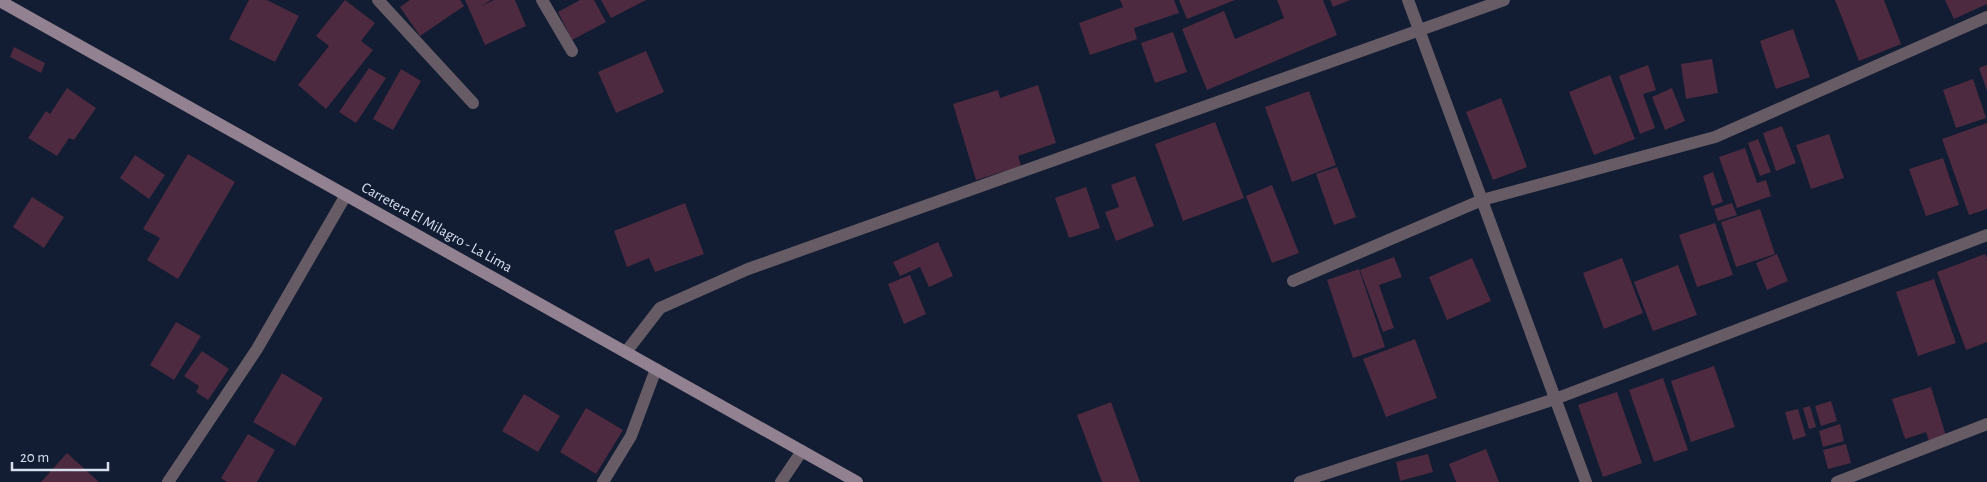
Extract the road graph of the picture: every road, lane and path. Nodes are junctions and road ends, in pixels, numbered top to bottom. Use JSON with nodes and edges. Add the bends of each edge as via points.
{"nodes":[{"id":1,"x":378,"y":0,"type":"edge"},
{"id":2,"x":542,"y":0,"type":"edge"},
{"id":3,"x":1408,"y":0,"type":"edge"},
{"id":4,"x":1504,"y":0,"type":"edge"},
{"id":5,"x":0,"y":1,"type":"edge"},
{"id":6,"x":1987,"y":16,"type":"edge"},
{"id":7,"x":1419,"y":30,"type":"junction"},
{"id":8,"x":572,"y":51,"type":"dead end"},
{"id":9,"x":473,"y":103,"type":"dead end"},
{"id":10,"x":346,"y":195,"type":"junction"},
{"id":11,"x":1482,"y":200,"type":"junction"},
{"id":12,"x":1987,"y":235,"type":"edge"},
{"id":13,"x":1293,"y":281,"type":"dead end"},
{"id":14,"x":626,"y":352,"type":"junction"},
{"id":15,"x":656,"y":369,"type":"junction"},
{"id":16,"x":1555,"y":399,"type":"junction"},
{"id":17,"x":1987,"y":424,"type":"edge"},
{"id":18,"x":802,"y":451,"type":"junction"},
{"id":19,"x":168,"y":482,"type":"edge"},
{"id":20,"x":603,"y":482,"type":"edge"},
{"id":21,"x":781,"y":482,"type":"edge"},
{"id":22,"x":857,"y":482,"type":"edge"},
{"id":23,"x":1300,"y":482,"type":"edge"},
{"id":24,"x":1586,"y":482,"type":"edge"},
{"id":25,"x":1837,"y":482,"type":"edge"}],
"edges":[{"from":1,"to":9,"type":"street"},
{"from":2,"to":8,"type":"street"},
{"from":3,"to":7,"type":"street"},
{"from":4,"to":7,"type":"street"},
{"from":5,"to":10,"type":"main road","name":"Carretera El Milagro - La Lima"},
{"from":6,"to":11,"type":"street","via":[[1715,137]]},
{"from":7,"to":11,"type":"street"},
{"from":7,"to":14,"type":"street","via":[[748,270],[660,308]]},
{"from":10,"to":14,"type":"main road","name":"Carretera El Milagro - La Lima"},
{"from":10,"to":19,"type":"street","via":[[257,349]]},
{"from":11,"to":13,"type":"street"},
{"from":11,"to":16,"type":"street"},
{"from":12,"to":16,"type":"street"},
{"from":14,"to":15,"type":"main road","name":"Carretera El Milagro - La Lima"},
{"from":15,"to":18,"type":"main road","name":"Carretera El Milagro - La Lima"},
{"from":15,"to":20,"type":"street","via":[[631,436]]},
{"from":16,"to":23,"type":"street"},
{"from":16,"to":24,"type":"street"},
{"from":17,"to":25,"type":"street"},
{"from":18,"to":21,"type":"street"},
{"from":18,"to":22,"type":"main road","name":"Carretera El Milagro - La Lima"}]}
